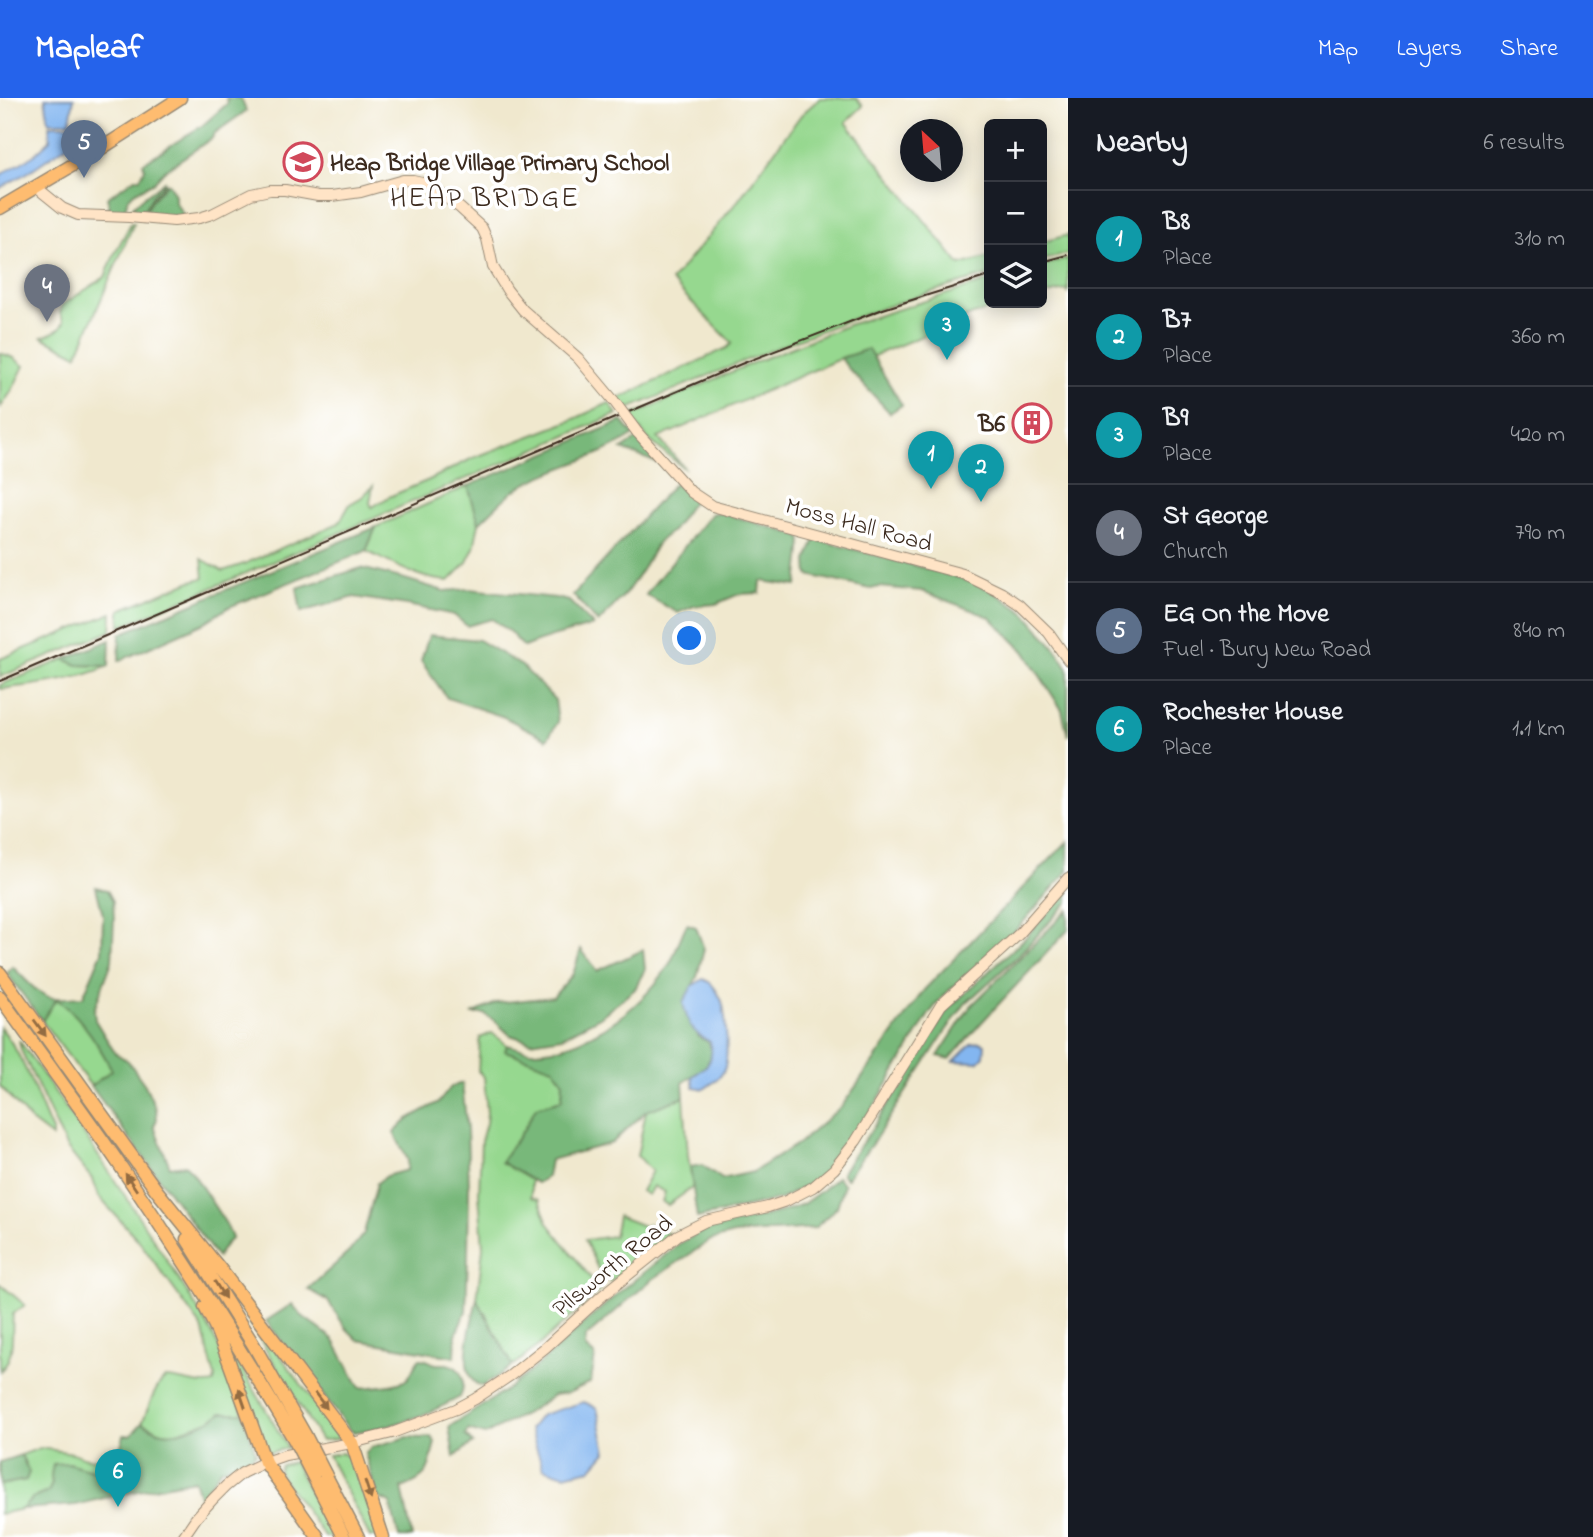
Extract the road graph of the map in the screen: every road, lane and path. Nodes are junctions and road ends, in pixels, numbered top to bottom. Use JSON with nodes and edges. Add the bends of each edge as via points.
{"nodes":[{"id":1,"x":180,"y":98,"type":"edge"},
{"id":2,"x":36,"y":187,"type":"junction"},
{"id":3,"x":0,"y":208,"type":"edge"},
{"id":4,"x":1068,"y":660,"type":"edge"},
{"id":5,"x":1068,"y":878,"type":"edge"},
{"id":6,"x":0,"y":973,"type":"edge"},
{"id":7,"x":0,"y":997,"type":"edge"},
{"id":8,"x":157,"y":1191,"type":"junction"},
{"id":9,"x":169,"y":1239,"type":"junction"},
{"id":10,"x":300,"y":1437,"type":"junction"},
{"id":11,"x":352,"y":1443,"type":"junction"},
{"id":12,"x":265,"y":1462,"type":"junction"},
{"id":13,"x":319,"y":1475,"type":"junction"},
{"id":14,"x":183,"y":1537,"type":"edge"},
{"id":15,"x":318,"y":1537,"type":"edge"},
{"id":16,"x":344,"y":1537,"type":"edge"},
{"id":17,"x":358,"y":1537,"type":"edge"},
{"id":18,"x":383,"y":1537,"type":"edge"}],
"edges":[{"from":1,"to":2,"type":"highway"},
{"from":2,"to":3,"type":"highway"},
{"from":2,"to":4,"type":"street","name":"Moss Hall Road","bridge":true,"via":[[78,215],[174,221],[212,214],[251,194],[270,190],[332,196],[396,181],[426,183],[484,230],[494,267],[515,300],[578,358],[691,492],[712,506],[963,574],[1020,605]]},
{"from":5,"to":11,"type":"street","name":"Pilsworth Road","via":[[1019,934],[942,1005],[861,1134],[824,1178],[786,1201],[691,1227],[488,1391],[435,1418]]},
{"from":6,"to":8,"type":"highway","one_way":true},
{"from":9,"to":7,"type":"highway","one_way":true},
{"from":8,"to":10,"type":"highway","one_way":true,"via":[[254,1345]]},
{"from":8,"to":11,"type":"highway","one_way":true},
{"from":9,"to":10,"type":"highway"},
{"from":12,"to":9,"type":"highway","one_way":true,"via":[[215,1326]]},
{"from":10,"to":13,"type":"highway","bridge":true},
{"from":11,"to":12,"type":"street","name":"Pilsworth Road"},
{"from":11,"to":18,"type":"highway","one_way":true},
{"from":12,"to":14,"type":"street","via":[[226,1486]]},
{"from":12,"to":15,"type":"highway"},
{"from":13,"to":16,"type":"highway"},
{"from":13,"to":17,"type":"highway"}]}
